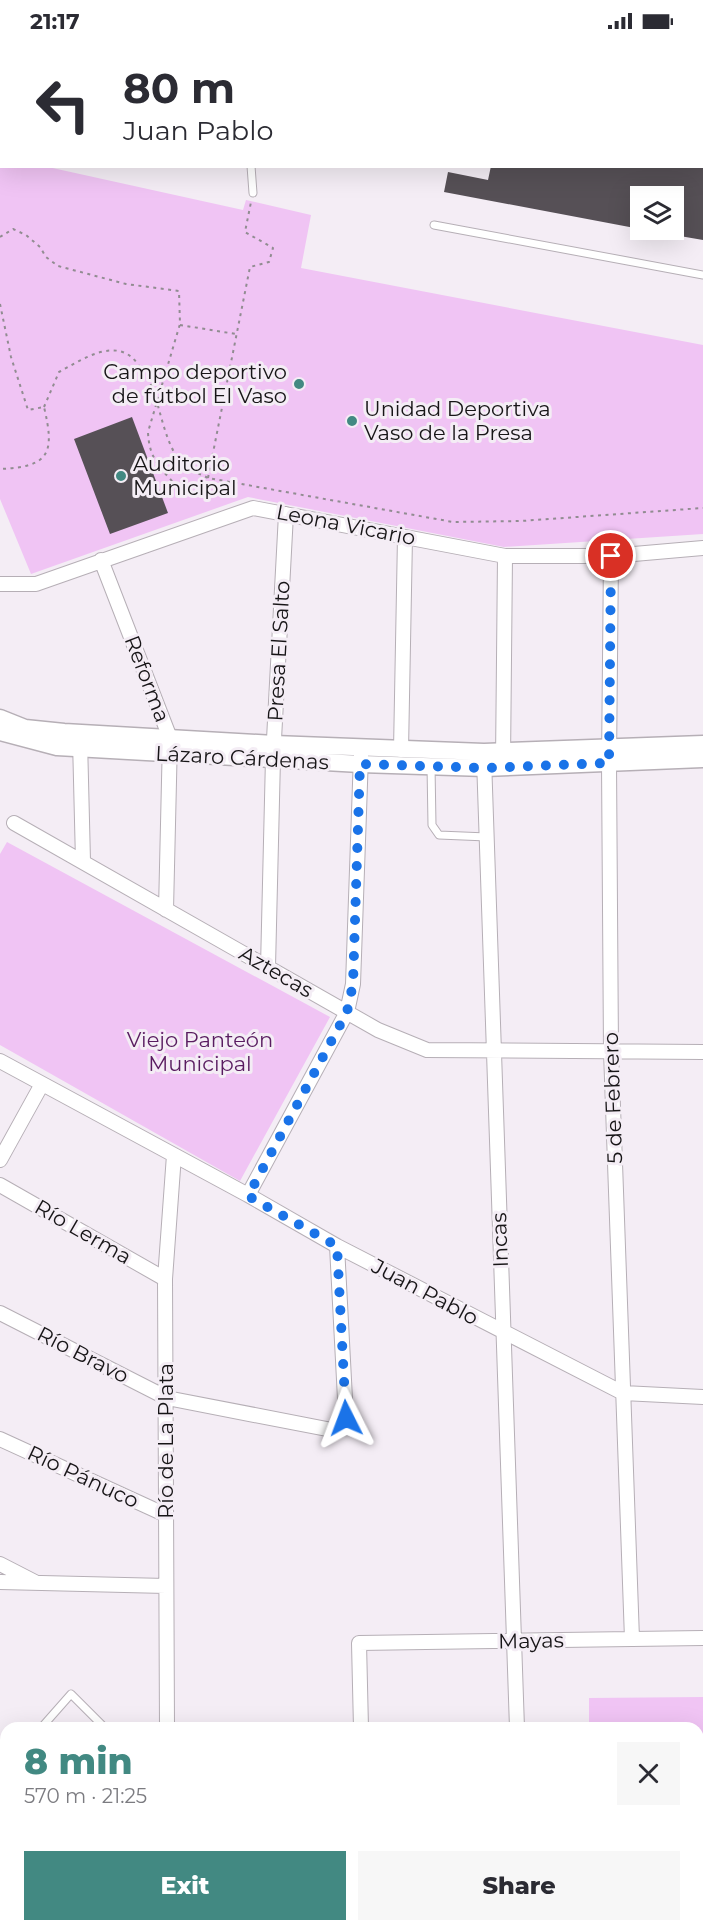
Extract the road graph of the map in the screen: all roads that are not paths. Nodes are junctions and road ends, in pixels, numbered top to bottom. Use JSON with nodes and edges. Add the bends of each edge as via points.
{"nodes":[{"id":1,"x":251,"y":168,"type":"edge"},
{"id":2,"x":253,"y":193,"type":"road end"},
{"id":3,"x":434,"y":225,"type":"dead end"},
{"id":4,"x":703,"y":274,"type":"edge"},
{"id":5,"x":286,"y":513,"type":"junction"},
{"id":6,"x":405,"y":537,"type":"junction"},
{"id":7,"x":703,"y":548,"type":"edge"},
{"id":8,"x":505,"y":556,"type":"junction"},
{"id":9,"x":611,"y":556,"type":"junction"},
{"id":10,"x":101,"y":560,"type":"junction"},
{"id":11,"x":0,"y":585,"type":"edge"},
{"id":12,"x":0,"y":718,"type":"edge"},
{"id":13,"x":0,"y":732,"type":"edge"},
{"id":14,"x":80,"y":741,"type":"junction"},
{"id":15,"x":703,"y":744,"type":"edge"},
{"id":16,"x":169,"y":746,"type":"junction"},
{"id":17,"x":401,"y":750,"type":"junction"},
{"id":18,"x":274,"y":751,"type":"junction"},
{"id":19,"x":609,"y":755,"type":"junction"},
{"id":20,"x":361,"y":756,"type":"junction"},
{"id":21,"x":503,"y":759,"type":"junction"},
{"id":22,"x":703,"y":759,"type":"edge"},
{"id":23,"x":484,"y":760,"type":"junction"},
{"id":24,"x":431,"y":766,"type":"junction"},
{"id":25,"x":14,"y":823,"type":"dead end"},
{"id":26,"x":487,"y":837,"type":"junction"},
{"id":27,"x":83,"y":861,"type":"junction"},
{"id":28,"x":166,"y":910,"type":"junction"},
{"id":29,"x":268,"y":968,"type":"junction"},
{"id":30,"x":347,"y":1012,"type":"junction"},
{"id":31,"x":494,"y":1051,"type":"junction"},
{"id":32,"x":611,"y":1051,"type":"junction"},
{"id":33,"x":703,"y":1052,"type":"edge"},
{"id":34,"x":0,"y":1061,"type":"edge"},
{"id":35,"x":42,"y":1084,"type":"junction"},
{"id":36,"x":174,"y":1155,"type":"junction"},
{"id":37,"x":0,"y":1160,"type":"edge"},
{"id":38,"x":0,"y":1185,"type":"edge"},
{"id":39,"x":248,"y":1196,"type":"junction"},
{"id":40,"x":337,"y":1246,"type":"junction"},
{"id":41,"x":165,"y":1279,"type":"junction"},
{"id":42,"x":0,"y":1312,"type":"edge"},
{"id":43,"x":504,"y":1333,"type":"junction"},
{"id":44,"x":623,"y":1393,"type":"junction"},
{"id":45,"x":703,"y":1397,"type":"edge"},
{"id":46,"x":166,"y":1398,"type":"junction"},
{"id":47,"x":0,"y":1439,"type":"edge"},
{"id":48,"x":166,"y":1515,"type":"junction"},
{"id":49,"x":0,"y":1563,"type":"edge"},
{"id":50,"x":0,"y":1582,"type":"edge"},
{"id":51,"x":39,"y":1584,"type":"junction"},
{"id":52,"x":166,"y":1586,"type":"junction"},
{"id":53,"x":703,"y":1638,"type":"edge"},
{"id":54,"x":632,"y":1639,"type":"junction"},
{"id":55,"x":514,"y":1642,"type":"junction"},
{"id":56,"x":45,"y":1722,"type":"edge"},
{"id":57,"x":99,"y":1722,"type":"edge"},
{"id":58,"x":167,"y":1722,"type":"edge"},
{"id":59,"x":361,"y":1722,"type":"edge"},
{"id":60,"x":516,"y":1722,"type":"edge"}],
"edges":[{"from":1,"to":2,"type":"lane"},
{"from":3,"to":4,"type":"lane"},
{"from":5,"to":6,"type":"street","name":"Leona Vicario"},
{"from":5,"to":10,"type":"street","name":"Leona Vicario","via":[[253,508]]},
{"from":5,"to":18,"type":"street","name":"Presa El Salto"},
{"from":6,"to":8,"type":"street","name":"Leona Vicario"},
{"from":6,"to":17,"type":"street"},
{"from":7,"to":9,"type":"street","name":"Leona Vicario"},
{"from":8,"to":9,"type":"street","name":"Leona Vicario"},
{"from":8,"to":21,"type":"street"},
{"from":9,"to":19,"type":"street","name":"5 de Febrero"},
{"from":10,"to":11,"type":"street","name":"Leona Vicario","via":[[36,584]]},
{"from":10,"to":16,"type":"street","name":"Reforma"},
{"from":12,"to":14,"type":"street","name":"Lázaro Cárdenas"},
{"from":13,"to":14,"type":"street","name":"Lázaro Cárdenas","via":[[57,747]]},
{"from":14,"to":16,"type":"street","name":"Lázaro Cárdenas"},
{"from":14,"to":27,"type":"street"},
{"from":15,"to":19,"type":"street","name":"Lázaro Cárdenas"},
{"from":16,"to":18,"type":"street","name":"Lázaro Cárdenas"},
{"from":16,"to":28,"type":"street","name":"Reforma"},
{"from":17,"to":20,"type":"street","name":"Lázaro Cárdenas"},
{"from":17,"to":23,"type":"street","name":"Lázaro Cárdenas"},
{"from":18,"to":20,"type":"street","name":"Lázaro Cárdenas"},
{"from":18,"to":29,"type":"street","name":"Presa El Salto"},
{"from":19,"to":21,"type":"street","name":"Lázaro Cárdenas"},
{"from":19,"to":22,"type":"street","name":"Lázaro Cárdenas"},
{"from":19,"to":32,"type":"street","name":"5 de Febrero"},
{"from":20,"to":24,"type":"street","name":"Lázaro Cárdenas"},
{"from":20,"to":30,"type":"street","via":[[353,984]]},
{"from":21,"to":23,"type":"street","name":"Lázaro Cárdenas"},
{"from":23,"to":24,"type":"street","name":"Lázaro Cárdenas"},
{"from":23,"to":26,"type":"street","name":"Incas"},
{"from":24,"to":26,"type":"lane","via":[[432,825],[439,835]]},
{"from":25,"to":27,"type":"street","name":"Aztecas"},
{"from":26,"to":31,"type":"street","name":"Incas"},
{"from":27,"to":28,"type":"street","name":"Aztecas"},
{"from":28,"to":29,"type":"street","name":"Aztecas"},
{"from":29,"to":30,"type":"street","name":"Aztecas"},
{"from":30,"to":31,"type":"street","name":"Aztecas","via":[[427,1050]]},
{"from":30,"to":39,"type":"street"},
{"from":31,"to":32,"type":"street","name":"Aztecas"},
{"from":31,"to":43,"type":"street","name":"Incas"},
{"from":32,"to":33,"type":"street","name":"Aztecas"},
{"from":32,"to":44,"type":"street","name":"5 de Febrero"},
{"from":34,"to":35,"type":"street","name":"Juan Pablo"},
{"from":35,"to":36,"type":"street","name":"Juan Pablo"},
{"from":35,"to":37,"type":"street"},
{"from":36,"to":39,"type":"street","name":"Juan Pablo"},
{"from":36,"to":41,"type":"street","name":"Río de La Plata"},
{"from":38,"to":41,"type":"street","name":"Río Lerma"},
{"from":39,"to":40,"type":"street","name":"Juan Pablo"},
{"from":40,"to":43,"type":"street","name":"Juan Pablo"},
{"from":40,"to":46,"type":"street","name":"Río Bravo","via":[[346,1418],[342,1428],[332,1430]]},
{"from":41,"to":46,"type":"street","name":"Río de La Plata"},
{"from":42,"to":46,"type":"street","name":"Río Bravo"},
{"from":43,"to":44,"type":"street","name":"Juan Pablo"},
{"from":43,"to":55,"type":"street","name":"Incas"},
{"from":44,"to":45,"type":"street","name":"Juan Pablo"},
{"from":44,"to":54,"type":"street","name":"5 de Febrero"},
{"from":46,"to":48,"type":"street","name":"Río de La Plata"},
{"from":47,"to":48,"type":"street","name":"Río Pánuco"},
{"from":48,"to":52,"type":"street","name":"Río de La Plata"},
{"from":49,"to":51,"type":"street"},
{"from":50,"to":51,"type":"street"},
{"from":51,"to":52,"type":"street"},
{"from":52,"to":58,"type":"street","name":"Río de La Plata"},
{"from":53,"to":54,"type":"street","name":"Mayas"},
{"from":54,"to":55,"type":"street","name":"Mayas"},
{"from":55,"to":59,"type":"street","name":"Mayas","via":[[359,1643]]},
{"from":55,"to":60,"type":"street","name":"Incas"},
{"from":56,"to":57,"type":"lane","via":[[71,1694]]}]}
